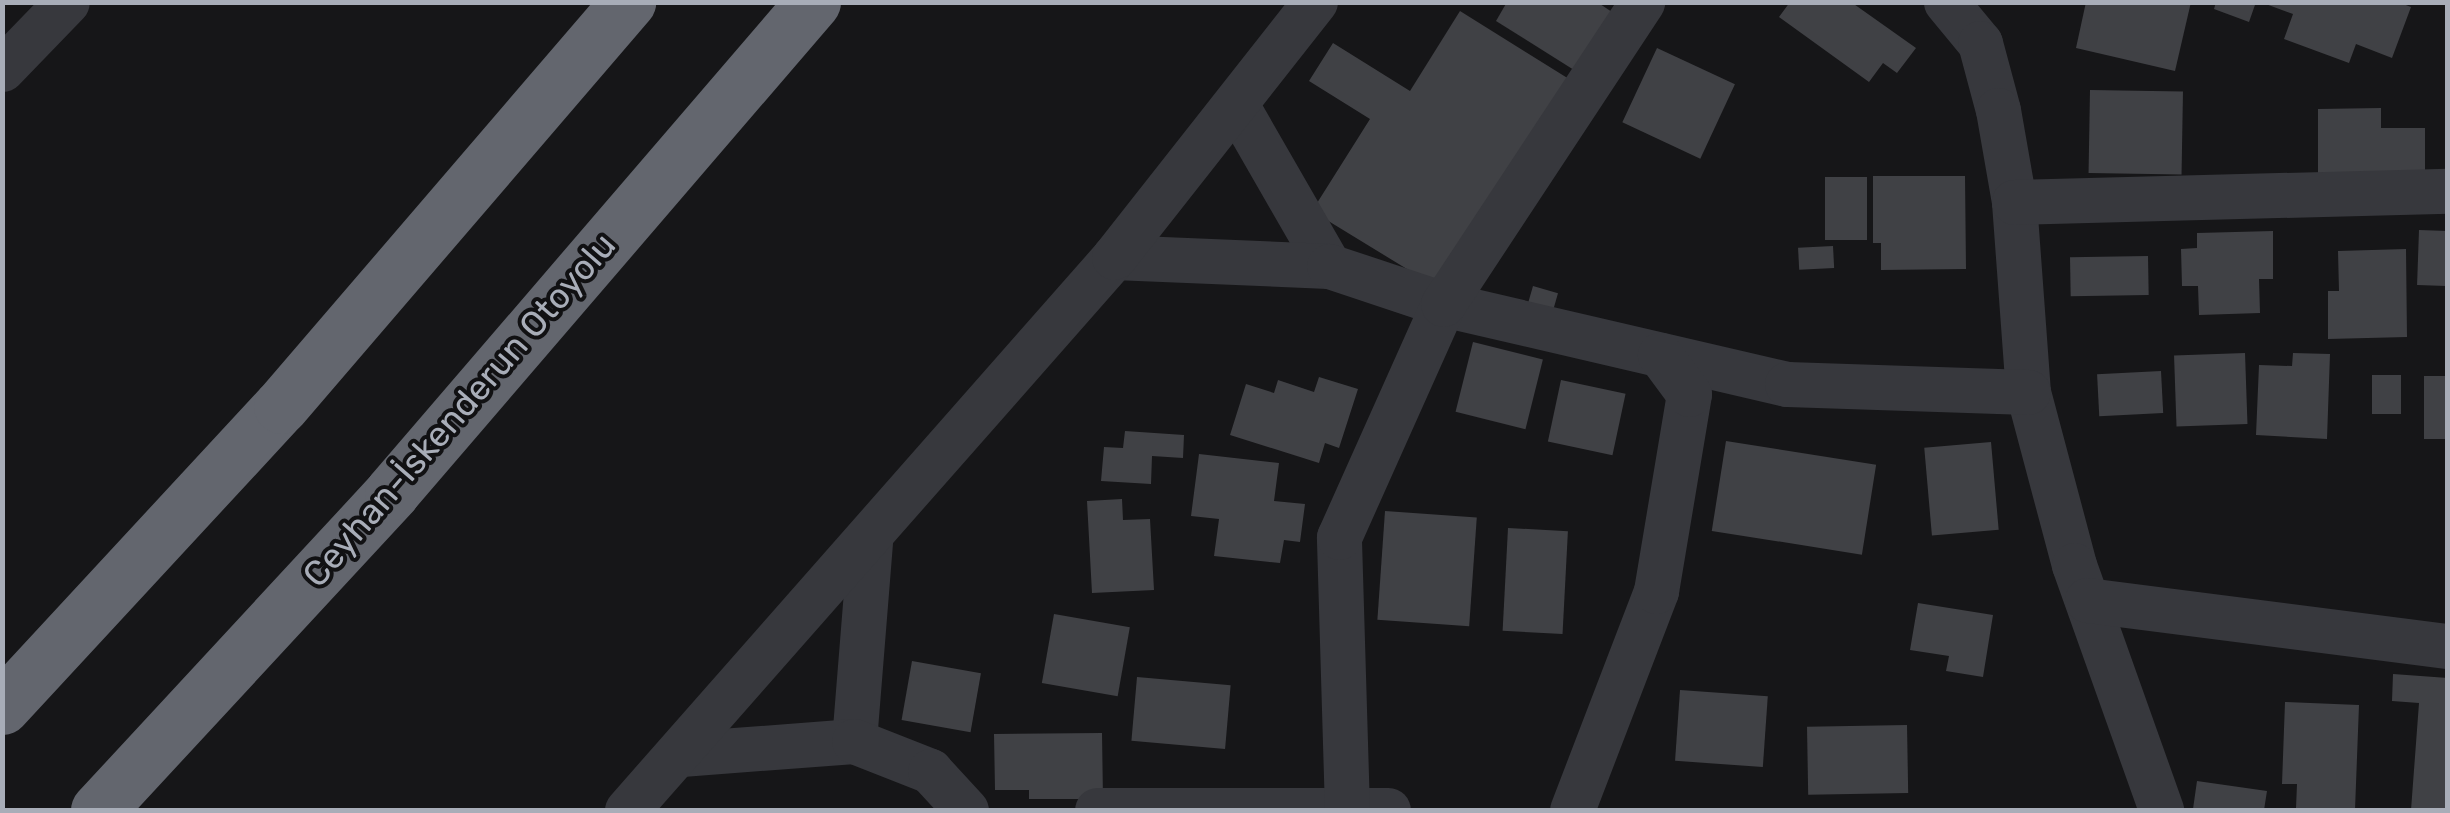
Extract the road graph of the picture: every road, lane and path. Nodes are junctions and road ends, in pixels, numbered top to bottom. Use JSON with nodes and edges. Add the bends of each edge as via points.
{"nodes":[{"id":1,"x":68,"y":2,"type":"edge"},
{"id":2,"x":628,"y":2,"type":"edge"},
{"id":3,"x":813,"y":2,"type":"edge"},
{"id":4,"x":1316,"y":2,"type":"edge"},
{"id":5,"x":1642,"y":2,"type":"edge"},
{"id":6,"x":1946,"y":2,"type":"edge"},
{"id":7,"x":2,"y":68,"type":"edge"},
{"id":8,"x":1238,"y":108,"type":"junction"},
{"id":9,"x":2448,"y":191,"type":"edge"},
{"id":10,"x":2014,"y":202,"type":"junction"},
{"id":11,"x":1114,"y":257,"type":"junction"},
{"id":12,"x":1329,"y":266,"type":"junction"},
{"id":13,"x":1443,"y":304,"type":"junction"},
{"id":14,"x":1660,"y":355,"type":"junction"},
{"id":15,"x":2028,"y":392,"type":"junction"},
{"id":16,"x":870,"y":541,"type":"junction"},
{"id":17,"x":2087,"y":600,"type":"junction"},
{"id":18,"x":2448,"y":646,"type":"edge"},
{"id":19,"x":2,"y":707,"type":"edge"},
{"id":20,"x":854,"y":742,"type":"junction"},
{"id":21,"x":680,"y":754,"type":"junction"},
{"id":22,"x":1361,"y":809,"type":"edge"},
{"id":23,"x":98,"y":810,"type":"edge"},
{"id":24,"x":627,"y":810,"type":"edge"},
{"id":25,"x":966,"y":810,"type":"edge"},
{"id":26,"x":1097,"y":810,"type":"edge"},
{"id":27,"x":1572,"y":810,"type":"edge"},
{"id":28,"x":2161,"y":810,"type":"edge"}],
"edges":[{"from":1,"to":7,"type":"street"},
{"from":2,"to":19,"type":"highway","via":[[281,406]]},
{"from":3,"to":23,"type":"highway","name":"Ceyhan-İskenderun Otoyolu","via":[[392,492]]},
{"from":4,"to":8,"type":"street"},
{"from":5,"to":13,"type":"street"},
{"from":6,"to":10,"type":"street","via":[[1980,43]]},
{"from":8,"to":11,"type":"street"},
{"from":8,"to":12,"type":"street"},
{"from":9,"to":10,"type":"street"},
{"from":10,"to":15,"type":"street"},
{"from":11,"to":12,"type":"street"},
{"from":11,"to":16,"type":"street"},
{"from":12,"to":13,"type":"street"},
{"from":13,"to":14,"type":"street"},
{"from":13,"to":22,"type":"street","via":[[1339,537]]},
{"from":14,"to":15,"type":"street","via":[[1786,384]]},
{"from":14,"to":27,"type":"street","via":[[1689,394],[1656,591]]},
{"from":15,"to":17,"type":"street"},
{"from":16,"to":20,"type":"street"},
{"from":16,"to":21,"type":"street"},
{"from":17,"to":18,"type":"street"},
{"from":17,"to":28,"type":"street"},
{"from":20,"to":21,"type":"street"},
{"from":20,"to":25,"type":"street","via":[[930,771]]},
{"from":21,"to":24,"type":"street"},
{"from":22,"to":26,"type":"street"}]}
